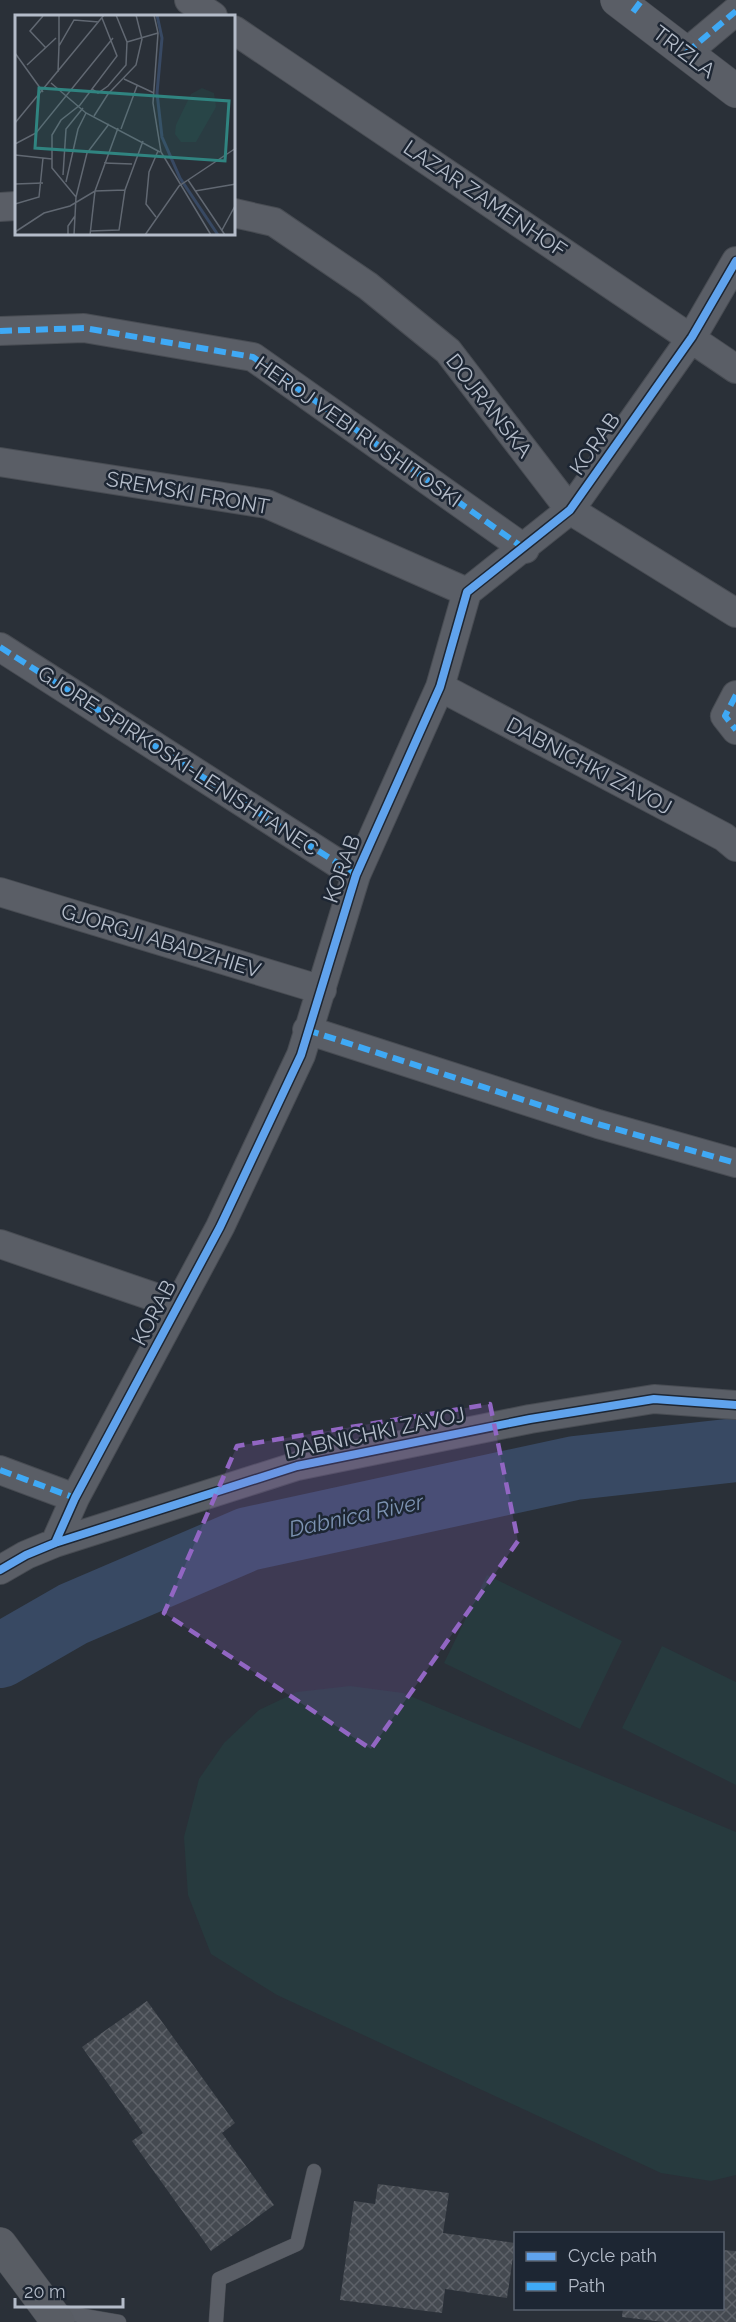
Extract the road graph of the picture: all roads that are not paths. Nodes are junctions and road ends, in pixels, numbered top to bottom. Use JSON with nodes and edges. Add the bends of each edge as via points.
{"nodes":[{"id":1,"x":187,"y":0,"type":"edge"},
{"id":2,"x":631,"y":4,"type":"edge"},
{"id":3,"x":736,"y":11,"type":"edge"},
{"id":4,"x":184,"y":15,"type":"edge"},
{"id":5,"x":211,"y":15,"type":"edge"},
{"id":6,"x":236,"y":31,"type":"edge"},
{"id":7,"x":686,"y":53,"type":"junction"},
{"id":8,"x":736,"y":91,"type":"edge"},
{"id":9,"x":15,"y":206,"type":"edge"},
{"id":10,"x":0,"y":207,"type":"edge"},
{"id":11,"x":236,"y":213,"type":"edge"},
{"id":12,"x":736,"y":261,"type":"edge"},
{"id":13,"x":0,"y":331,"type":"edge"},
{"id":14,"x":692,"y":337,"type":"junction"},
{"id":15,"x":736,"y":369,"type":"edge"},
{"id":16,"x":0,"y":462,"type":"edge"},
{"id":17,"x":570,"y":510,"type":"junction"},
{"id":18,"x":525,"y":549,"type":"junction"},
{"id":19,"x":467,"y":592,"type":"junction"},
{"id":20,"x":736,"y":613,"type":"edge"},
{"id":21,"x":0,"y":647,"type":"edge"},
{"id":22,"x":440,"y":687,"type":"junction"},
{"id":23,"x":736,"y":695,"type":"edge"},
{"id":24,"x":736,"y":730,"type":"edge"},
{"id":25,"x":736,"y":847,"type":"edge"},
{"id":26,"x":356,"y":875,"type":"junction"},
{"id":27,"x":0,"y":892,"type":"edge"},
{"id":28,"x":322,"y":990,"type":"junction"},
{"id":29,"x":307,"y":1030,"type":"junction"},
{"id":30,"x":736,"y":1162,"type":"edge"},
{"id":31,"x":0,"y":1244,"type":"edge"},
{"id":32,"x":178,"y":1305,"type":"junction"},
{"id":33,"x":736,"y":1405,"type":"edge"},
{"id":34,"x":0,"y":1470,"type":"edge"},
{"id":35,"x":75,"y":1498,"type":"junction"},
{"id":36,"x":55,"y":1544,"type":"junction"},
{"id":37,"x":0,"y":1570,"type":"edge"},
{"id":38,"x":314,"y":2171,"type":"dead end"},
{"id":39,"x":0,"y":2244,"type":"edge"},
{"id":40,"x":53,"y":2316,"type":"edge"},
{"id":41,"x":119,"y":2322,"type":"edge"},
{"id":42,"x":216,"y":2322,"type":"edge"}],
"edges":[{"from":1,"to":4,"type":"street"},
{"from":1,"to":5,"type":"street"},
{"from":2,"to":7,"type":"street","name":"TRIZLA"},
{"from":3,"to":7,"type":"street"},
{"from":6,"to":14,"type":"street","name":"LAZAR ZAMENHOF"},
{"from":7,"to":8,"type":"street","name":"TRIZLA"},
{"from":9,"to":10,"type":"street"},
{"from":11,"to":17,"type":"street","name":"DOJRANSKA","via":[[274,222],[368,286],[447,351]]},
{"from":12,"to":14,"type":"street","name":"KORAB"},
{"from":13,"to":18,"type":"street","name":"HEROJ VEBI RUSHITOSKI","via":[[84,328],[253,357]]},
{"from":14,"to":15,"type":"street","name":"LAZAR ZAMENHOF"},
{"from":14,"to":17,"type":"street","name":"KORAB"},
{"from":16,"to":19,"type":"street","name":"SREMSKI FRONT","via":[[267,504]]},
{"from":17,"to":18,"type":"street","name":"KORAB"},
{"from":17,"to":20,"type":"street","name":"DOJRANSKA"},
{"from":18,"to":19,"type":"street","name":"KORAB"},
{"from":19,"to":22,"type":"street","name":"KORAB"},
{"from":21,"to":26,"type":"street","name":"GJORE SPIRKOSKI-LENISHTANEC"},
{"from":22,"to":25,"type":"street","name":"DABNICHKI ZAVOJ","via":[[724,837]]},
{"from":22,"to":26,"type":"street","name":"KORAB"},
{"from":23,"to":24,"type":"street","via":[[725,716]]},
{"from":26,"to":28,"type":"street","name":"KORAB"},
{"from":27,"to":28,"type":"street","name":"GJORGJI ABADZHIEV"},
{"from":28,"to":29,"type":"street","name":"KORAB"},
{"from":29,"to":30,"type":"street","via":[[598,1124]]},
{"from":29,"to":32,"type":"street","name":"KORAB","via":[[301,1055],[256,1152]]},
{"from":31,"to":32,"type":"street"},
{"from":32,"to":35,"type":"street","name":"KORAB"},
{"from":33,"to":36,"type":"street","name":"DABNICHKI ZAVOJ","via":[[654,1399],[483,1428],[297,1466]]},
{"from":34,"to":35,"type":"street"},
{"from":35,"to":36,"type":"street","name":"KORAB"},
{"from":36,"to":37,"type":"street","name":"DABNICHKI ZAVOJ"},
{"from":38,"to":42,"type":"lane","via":[[297,2244],[219,2279]]},
{"from":39,"to":40,"type":"main road"},
{"from":40,"to":41,"type":"lane"}]}
